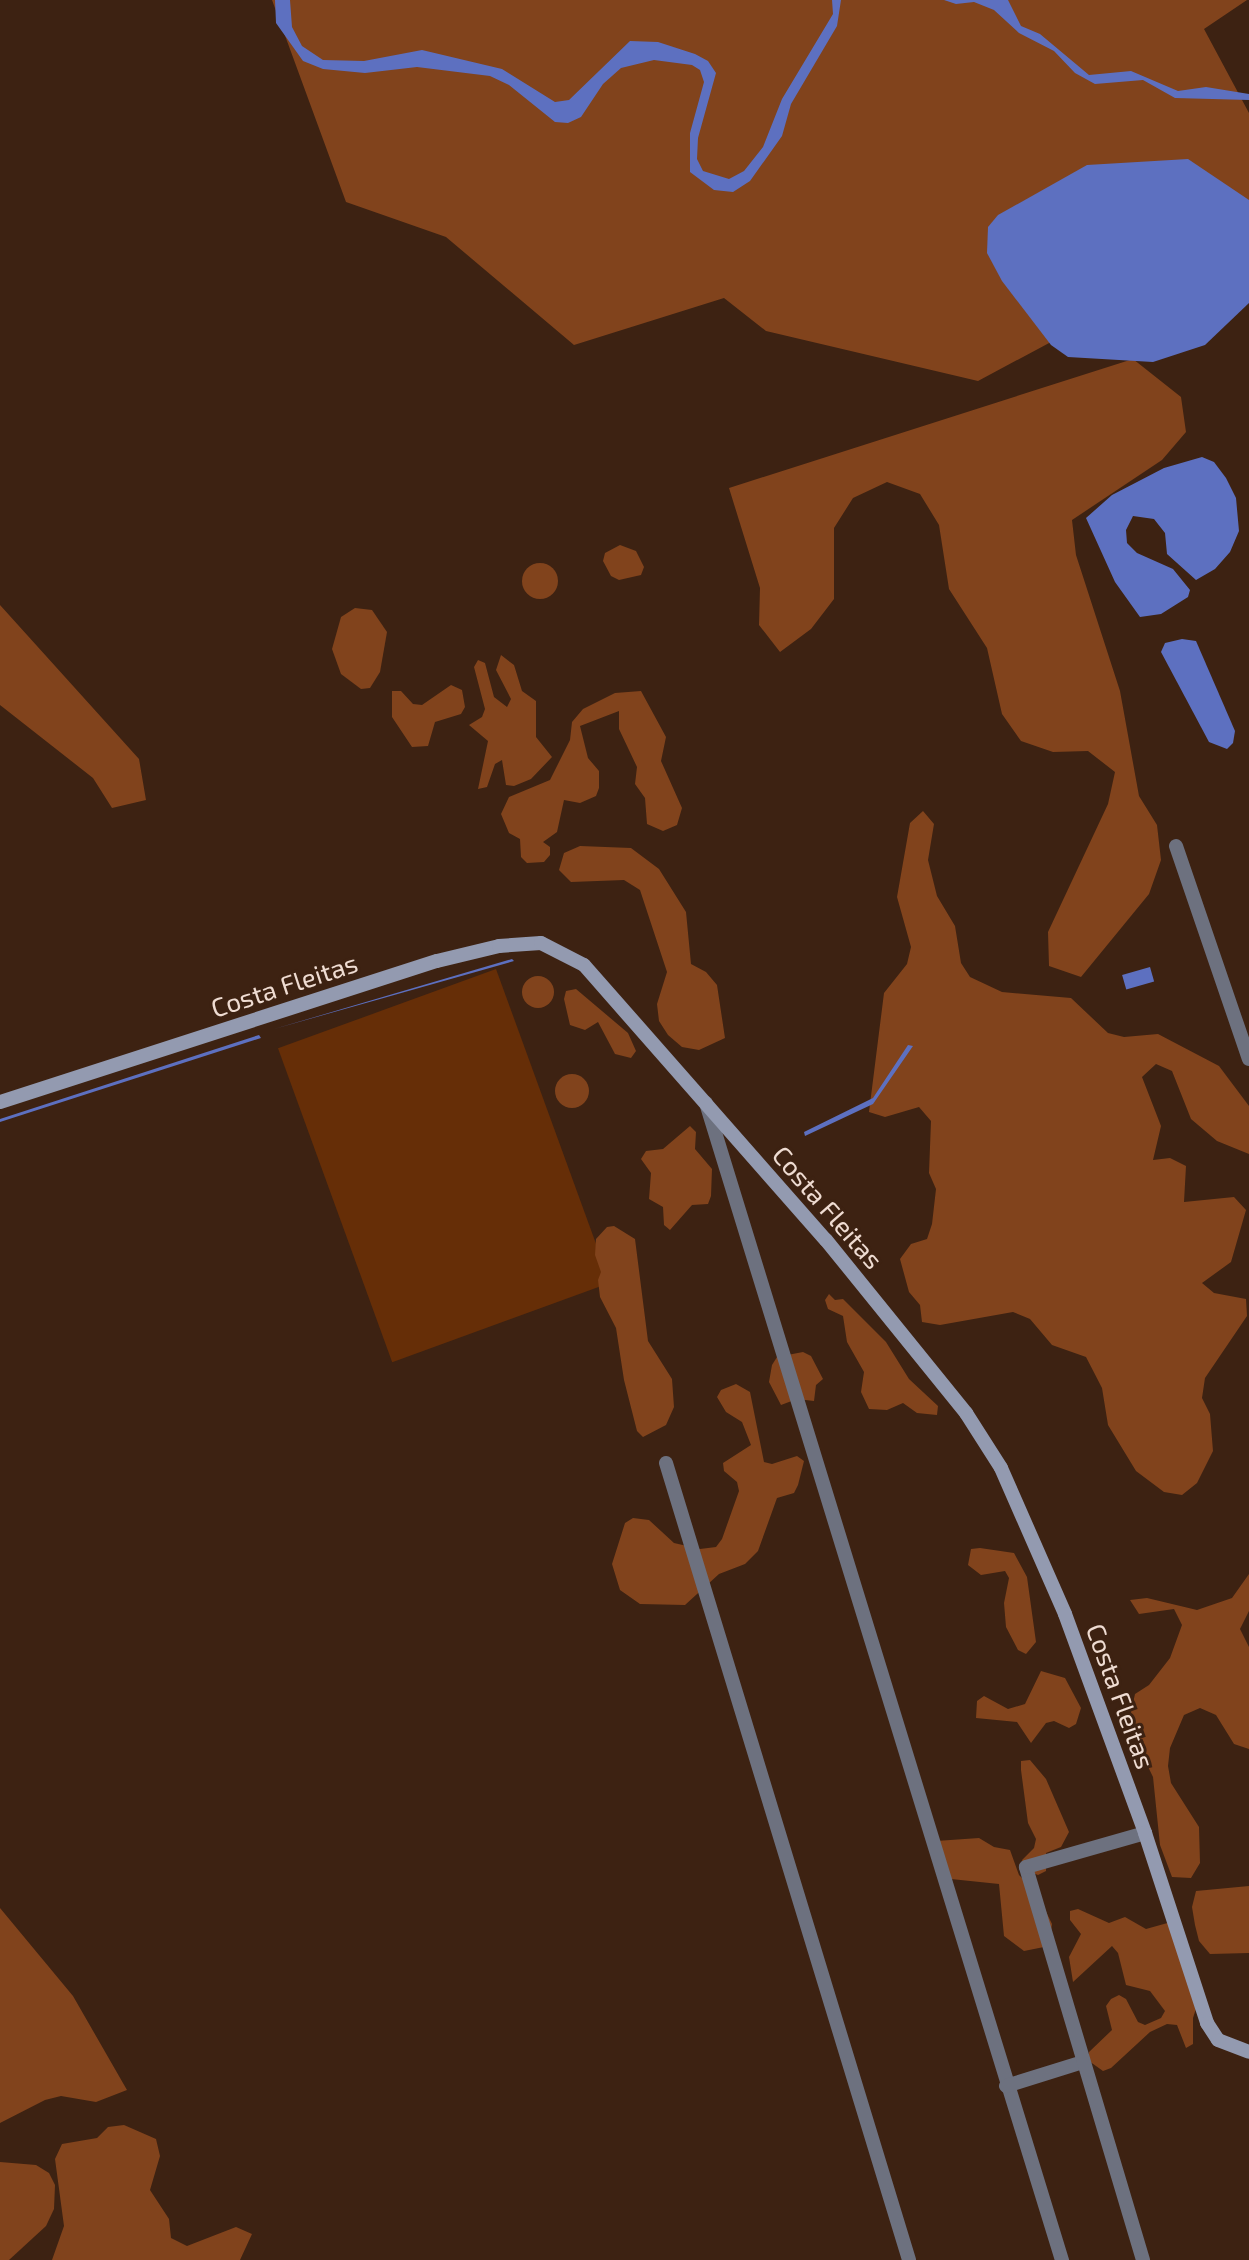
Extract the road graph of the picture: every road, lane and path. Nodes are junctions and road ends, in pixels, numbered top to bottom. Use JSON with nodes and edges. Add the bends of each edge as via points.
{"nodes":[{"id":1,"x":1176,"y":846,"type":"dead end"},
{"id":2,"x":1249,"y":1059,"type":"edge"},
{"id":3,"x":0,"y":1102,"type":"edge"},
{"id":4,"x":706,"y":1103,"type":"junction"},
{"id":5,"x":666,"y":1463,"type":"dead end"},
{"id":6,"x":1145,"y":1833,"type":"junction"},
{"id":7,"x":1249,"y":2052,"type":"edge"},
{"id":8,"x":1083,"y":2062,"type":"junction"},
{"id":9,"x":1006,"y":2086,"type":"junction"},
{"id":10,"x":909,"y":2260,"type":"edge"},
{"id":11,"x":1062,"y":2260,"type":"edge"},
{"id":12,"x":1143,"y":2260,"type":"edge"}],
"edges":[{"from":1,"to":2,"type":"street"},
{"from":3,"to":4,"type":"main road","name":"Costa Fleitas","via":[[437,961],[527,942],[554,946],[584,965]]},
{"from":4,"to":6,"type":"main road","name":"Costa Fleitas","via":[[927,1364],[1001,1468],[1065,1614]]},
{"from":4,"to":9,"type":"street"},
{"from":5,"to":10,"type":"street"},
{"from":6,"to":7,"type":"main road","name":"Costa Fleitas","via":[[1207,2023],[1218,2040]]},
{"from":6,"to":8,"type":"street","via":[[1026,1867]]},
{"from":8,"to":9,"type":"street"},
{"from":8,"to":12,"type":"street"},
{"from":9,"to":11,"type":"street"}]}
